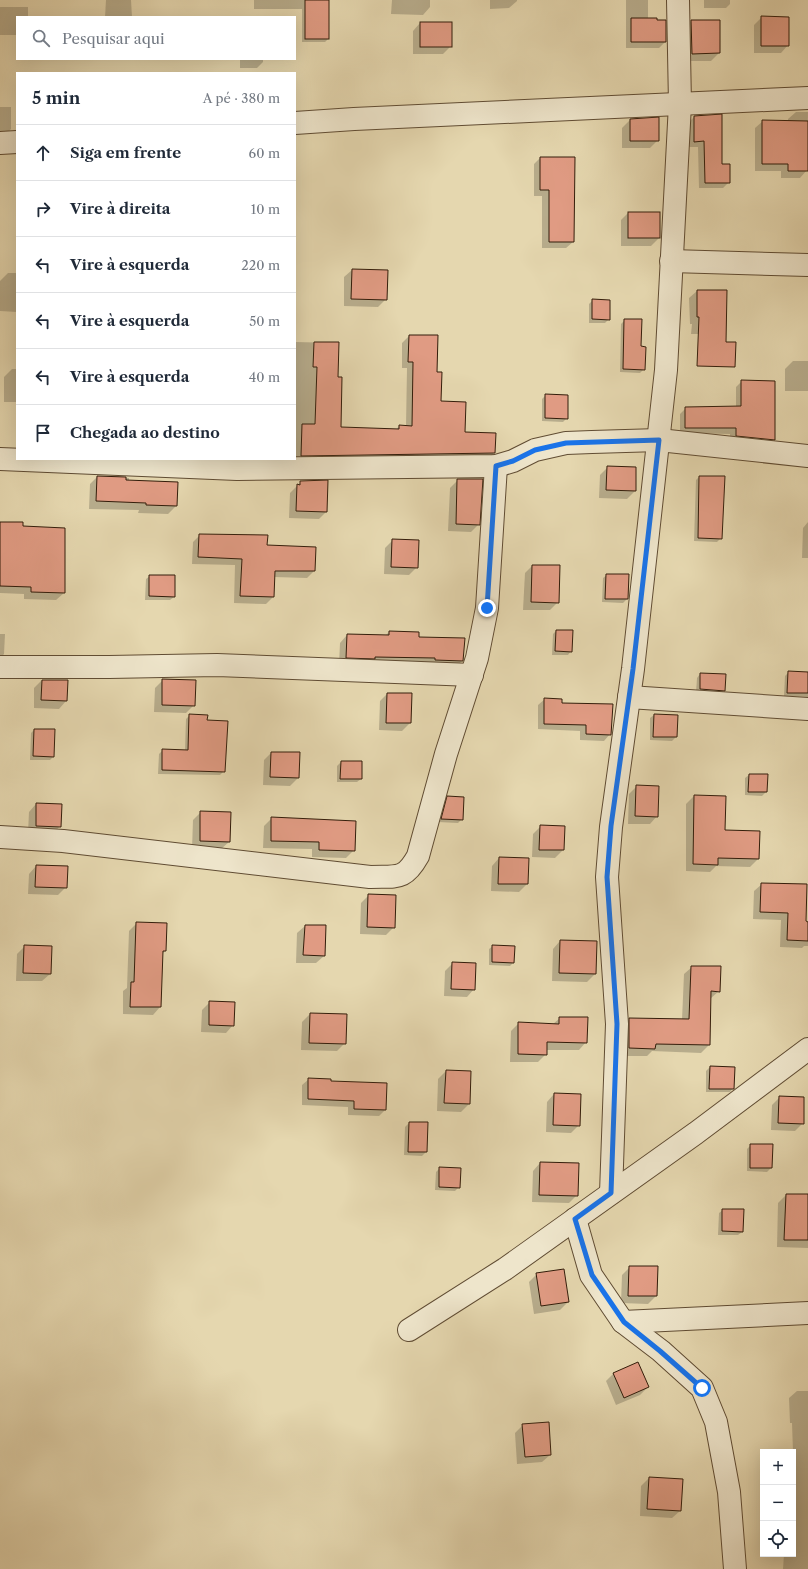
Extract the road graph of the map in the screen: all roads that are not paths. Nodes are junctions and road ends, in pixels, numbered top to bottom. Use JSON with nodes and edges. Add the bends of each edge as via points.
{"nodes":[{"id":1,"x":678,"y":0,"type":"edge"},
{"id":2,"x":808,"y":98,"type":"edge"},
{"id":3,"x":680,"y":104,"type":"junction"},
{"id":4,"x":296,"y":123,"type":"edge"},
{"id":5,"x":16,"y":142,"type":"edge"},
{"id":6,"x":0,"y":144,"type":"edge"},
{"id":7,"x":671,"y":261,"type":"junction"},
{"id":8,"x":808,"y":265,"type":"edge"},
{"id":9,"x":659,"y":440,"type":"junction"},
{"id":10,"x":808,"y":456,"type":"edge"},
{"id":11,"x":0,"y":459,"type":"edge"},
{"id":12,"x":16,"y":460,"type":"edge"},
{"id":13,"x":24,"y":460,"type":"edge"},
{"id":14,"x":496,"y":466,"type":"junction"},
{"id":15,"x":0,"y":667,"type":"edge"},
{"id":16,"x":472,"y":675,"type":"junction"},
{"id":17,"x":629,"y":696,"type":"junction"},
{"id":18,"x":808,"y":709,"type":"edge"},
{"id":19,"x":0,"y":837,"type":"edge"},
{"id":20,"x":808,"y":1049,"type":"edge"},
{"id":21,"x":611,"y":1193,"type":"junction"},
{"id":22,"x":575,"y":1219,"type":"junction"},
{"id":23,"x":808,"y":1313,"type":"edge"},
{"id":24,"x":624,"y":1322,"type":"junction"},
{"id":25,"x":409,"y":1330,"type":"dead end"},
{"id":26,"x":735,"y":1569,"type":"edge"}],
"edges":[{"from":1,"to":3,"type":"street"},
{"from":2,"to":3,"type":"street"},
{"from":3,"to":4,"type":"street"},
{"from":3,"to":7,"type":"street"},
{"from":5,"to":6,"type":"street"},
{"from":7,"to":8,"type":"street"},
{"from":7,"to":9,"type":"street","via":[[666,370]]},
{"from":9,"to":10,"type":"street"},
{"from":9,"to":14,"type":"street","via":[[566,443],[535,450]]},
{"from":9,"to":17,"type":"street"},
{"from":11,"to":12,"type":"street"},
{"from":13,"to":14,"type":"street","via":[[238,469]]},
{"from":14,"to":16,"type":"street","via":[[487,608]]},
{"from":15,"to":16,"type":"street","via":[[217,664]]},
{"from":16,"to":19,"type":"street","via":[[446,754],[418,856],[411,869],[400,876],[370,877],[63,841]]},
{"from":17,"to":18,"type":"street"},
{"from":17,"to":21,"type":"street","via":[[611,826],[607,877],[617,1024]]},
{"from":20,"to":21,"type":"street"},
{"from":21,"to":22,"type":"street"},
{"from":22,"to":24,"type":"street","via":[[592,1275]]},
{"from":22,"to":25,"type":"street","via":[[505,1269]]},
{"from":23,"to":24,"type":"street"},
{"from":24,"to":26,"type":"street","via":[[702,1388],[716,1422],[728,1484]]}]}
